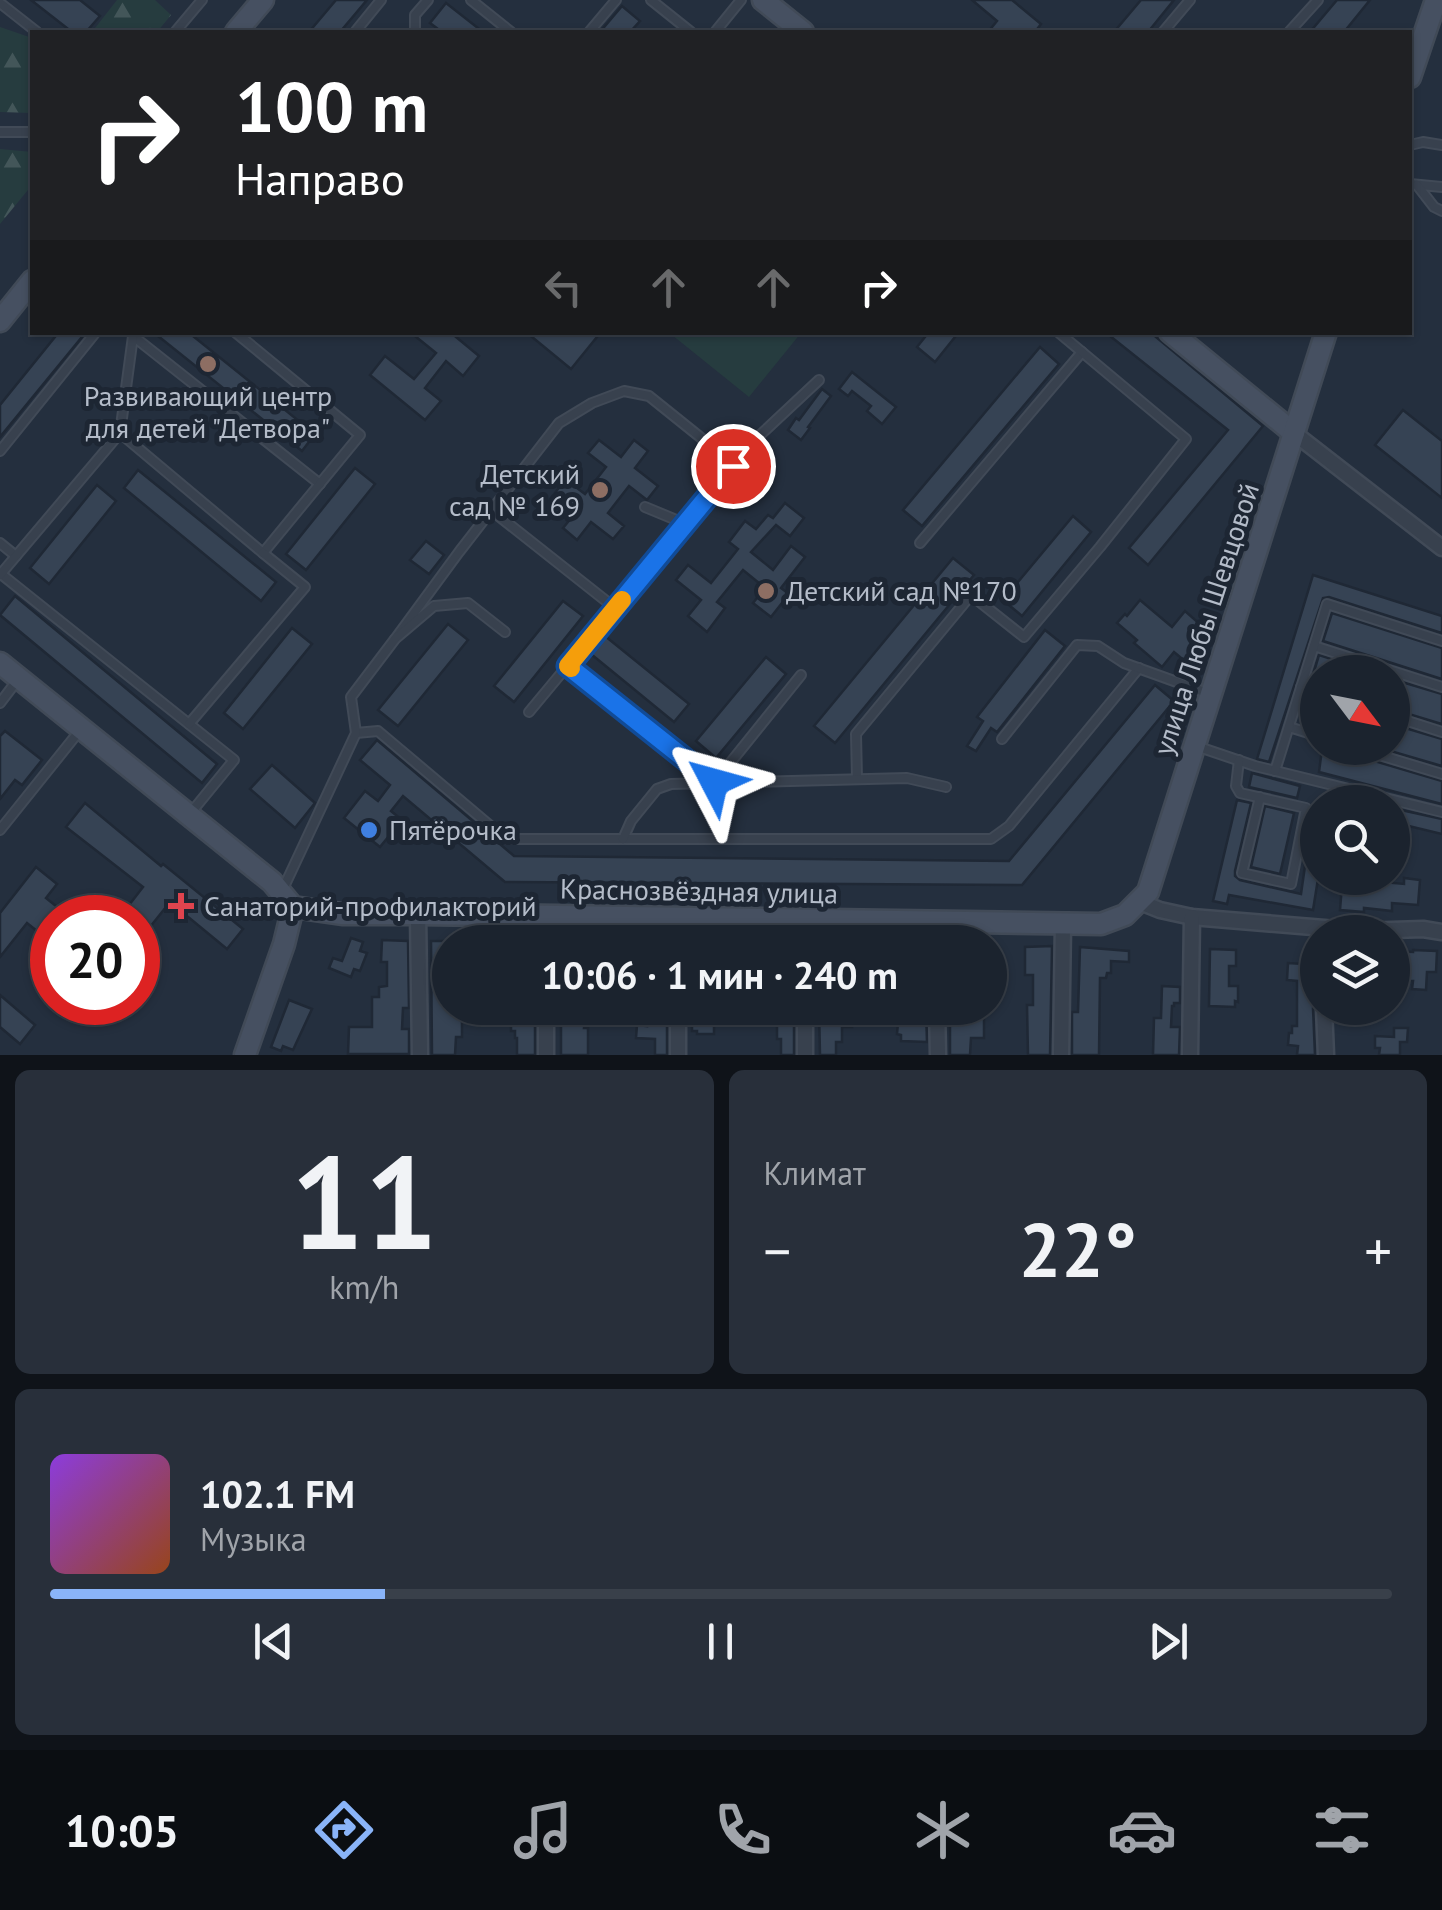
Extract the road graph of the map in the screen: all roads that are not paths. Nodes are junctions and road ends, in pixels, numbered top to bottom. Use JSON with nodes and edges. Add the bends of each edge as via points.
{"nodes":[{"id":1,"x":202,"y":0,"type":"edge"},
{"id":2,"x":263,"y":0,"type":"edge"},
{"id":3,"x":381,"y":0,"type":"edge"},
{"id":4,"x":428,"y":0,"type":"edge"},
{"id":5,"x":472,"y":0,"type":"edge"},
{"id":6,"x":616,"y":0,"type":"edge"},
{"id":7,"x":651,"y":0,"type":"edge"},
{"id":8,"x":741,"y":0,"type":"edge"},
{"id":9,"x":763,"y":0,"type":"edge"},
{"id":10,"x":1190,"y":0,"type":"edge"},
{"id":11,"x":1318,"y":0,"type":"edge"},
{"id":12,"x":1436,"y":0,"type":"edge"},
{"id":13,"x":0,"y":2,"type":"edge"},
{"id":14,"x":35,"y":30,"type":"edge"},
{"id":15,"x":177,"y":30,"type":"edge"},
{"id":16,"x":238,"y":30,"type":"edge"},
{"id":17,"x":357,"y":30,"type":"edge"},
{"id":18,"x":416,"y":30,"type":"edge"},
{"id":19,"x":510,"y":30,"type":"edge"},
{"id":20,"x":592,"y":30,"type":"edge"},
{"id":21,"x":688,"y":30,"type":"edge"},
{"id":22,"x":716,"y":30,"type":"edge"},
{"id":23,"x":800,"y":30,"type":"edge"},
{"id":24,"x":1164,"y":30,"type":"edge"},
{"id":25,"x":1292,"y":30,"type":"edge"},
{"id":26,"x":1412,"y":71,"type":"edge"},
{"id":27,"x":0,"y":132,"type":"edge"},
{"id":28,"x":30,"y":132,"type":"edge"},
{"id":29,"x":1442,"y":144,"type":"edge"},
{"id":30,"x":1412,"y":145,"type":"edge"},
{"id":31,"x":1413,"y":185,"type":"edge"},
{"id":32,"x":1442,"y":187,"type":"edge"},
{"id":33,"x":1442,"y":211,"type":"edge"},
{"id":34,"x":30,"y":284,"type":"edge"},
{"id":35,"x":0,"y":321,"type":"edge"},
{"id":36,"x":94,"y":335,"type":"edge"},
{"id":37,"x":134,"y":335,"type":"edge"},
{"id":38,"x":135,"y":335,"type":"edge"},
{"id":39,"x":239,"y":335,"type":"edge"},
{"id":40,"x":1062,"y":335,"type":"edge"},
{"id":41,"x":1174,"y":335,"type":"edge"},
{"id":42,"x":1325,"y":335,"type":"edge"},
{"id":43,"x":1082,"y":352,"type":"junction"},
{"id":44,"x":820,"y":380,"type":"dead end"},
{"id":45,"x":120,"y":433,"type":"junction"},
{"id":46,"x":1294,"y":434,"type":"junction"},
{"id":47,"x":0,"y":451,"type":"edge"},
{"id":48,"x":730,"y":452,"type":"dead end"},
{"id":49,"x":320,"y":484,"type":"junction"},
{"id":50,"x":644,"y":507,"type":"dead end"},
{"id":51,"x":491,"y":510,"type":"junction"},
{"id":52,"x":686,"y":524,"type":"junction"},
{"id":53,"x":0,"y":542,"type":"edge"},
{"id":54,"x":920,"y":543,"type":"dead end"},
{"id":55,"x":1442,"y":548,"type":"edge"},
{"id":56,"x":263,"y":552,"type":"junction"},
{"id":57,"x":16,"y":556,"type":"junction"},
{"id":58,"x":0,"y":575,"type":"edge"},
{"id":59,"x":615,"y":608,"type":"junction"},
{"id":60,"x":505,"y":632,"type":"dead end"},
{"id":61,"x":395,"y":639,"type":"junction"},
{"id":62,"x":1442,"y":642,"type":"edge"},
{"id":63,"x":1314,"y":646,"type":"junction"},
{"id":64,"x":1311,"y":655,"type":"edge"},
{"id":65,"x":0,"y":663,"type":"edge"},
{"id":66,"x":568,"y":666,"type":"junction"},
{"id":67,"x":1138,"y":668,"type":"junction"},
{"id":68,"x":802,"y":675,"type":"dead end"},
{"id":69,"x":19,"y":678,"type":"junction"},
{"id":70,"x":1442,"y":687,"type":"edge"},
{"id":71,"x":1300,"y":690,"type":"edge"},
{"id":72,"x":1210,"y":694,"type":"junction"},
{"id":73,"x":0,"y":703,"type":"edge"},
{"id":74,"x":529,"y":712,"type":"dead end"},
{"id":75,"x":1410,"y":722,"type":"edge"},
{"id":76,"x":189,"y":724,"type":"junction"},
{"id":77,"x":1289,"y":727,"type":"junction"},
{"id":78,"x":81,"y":729,"type":"junction"},
{"id":79,"x":1300,"y":730,"type":"edge"},
{"id":80,"x":1442,"y":732,"type":"edge"},
{"id":81,"x":356,"y":733,"type":"junction"},
{"id":82,"x":1002,"y":739,"type":"dead end"},
{"id":83,"x":1195,"y":745,"type":"junction"},
{"id":84,"x":1239,"y":760,"type":"junction"},
{"id":85,"x":1410,"y":764,"type":"edge"},
{"id":86,"x":1275,"y":771,"type":"junction"},
{"id":87,"x":1442,"y":774,"type":"edge"},
{"id":88,"x":857,"y":779,"type":"junction"},
{"id":89,"x":714,"y":782,"type":"junction"},
{"id":90,"x":946,"y":787,"type":"dead end"},
{"id":91,"x":1260,"y":798,"type":"junction"},
{"id":92,"x":1442,"y":812,"type":"edge"},
{"id":93,"x":189,"y":815,"type":"junction"},
{"id":94,"x":0,"y":830,"type":"edge"},
{"id":95,"x":623,"y":839,"type":"junction"},
{"id":96,"x":288,"y":900,"type":"junction"},
{"id":97,"x":1133,"y":909,"type":"junction"},
{"id":98,"x":418,"y":914,"type":"junction"},
{"id":99,"x":546,"y":916,"type":"junction"},
{"id":100,"x":1192,"y":917,"type":"junction"},
{"id":101,"x":677,"y":918,"type":"junction"},
{"id":102,"x":804,"y":920,"type":"junction"},
{"id":103,"x":546,"y":925,"type":"edge"},
{"id":104,"x":677,"y":925,"type":"edge"},
{"id":105,"x":804,"y":925,"type":"edge"},
{"id":106,"x":859,"y":925,"type":"edge"},
{"id":107,"x":1063,"y":925,"type":"junction"},
{"id":108,"x":1300,"y":927,"type":"edge"},
{"id":109,"x":1007,"y":928,"type":"edge"},
{"id":110,"x":1410,"y":929,"type":"edge"},
{"id":111,"x":1442,"y":932,"type":"edge"},
{"id":112,"x":546,"y":1025,"type":"edge"},
{"id":113,"x":678,"y":1025,"type":"edge"},
{"id":114,"x":805,"y":1025,"type":"edge"},
{"id":115,"x":937,"y":1025,"type":"edge"},
{"id":116,"x":1325,"y":1025,"type":"edge"},
{"id":117,"x":246,"y":1055,"type":"edge"},
{"id":118,"x":420,"y":1055,"type":"edge"},
{"id":119,"x":546,"y":1055,"type":"edge"},
{"id":120,"x":678,"y":1055,"type":"edge"},
{"id":121,"x":805,"y":1055,"type":"edge"},
{"id":122,"x":938,"y":1055,"type":"edge"},
{"id":123,"x":1061,"y":1055,"type":"edge"},
{"id":124,"x":1190,"y":1055,"type":"edge"},
{"id":125,"x":1326,"y":1055,"type":"edge"}],
"edges":[{"from":1,"to":15,"type":"lane"},
{"from":2,"to":16,"type":"street"},
{"from":3,"to":17,"type":"lane"},
{"from":4,"to":18,"type":"lane","via":[[415,16]]},
{"from":5,"to":19,"type":"lane"},
{"from":6,"to":20,"type":"lane"},
{"from":7,"to":21,"type":"lane"},
{"from":8,"to":22,"type":"lane"},
{"from":9,"to":23,"type":"street"},
{"from":10,"to":24,"type":"lane"},
{"from":11,"to":25,"type":"lane"},
{"from":12,"to":26,"type":"street"},
{"from":13,"to":14,"type":"lane"},
{"from":27,"to":28,"type":"lane"},
{"from":29,"to":30,"type":"lane"},
{"from":31,"to":32,"type":"lane"},
{"from":31,"to":33,"type":"lane"},
{"from":34,"to":35,"type":"street"},
{"from":36,"to":47,"type":"lane"},
{"from":37,"to":45,"type":"lane"},
{"from":38,"to":49,"type":"lane"},
{"from":39,"to":49,"type":"lane","via":[[360,435]]},
{"from":40,"to":43,"type":"lane"},
{"from":41,"to":46,"type":"street"},
{"from":42,"to":46,"type":"street","name":"улица Любы Шевцовой"},
{"from":43,"to":54,"type":"lane"},
{"from":43,"to":88,"type":"lane","via":[[1186,439],[1024,637],[972,594],[856,734]]},
{"from":44,"to":52,"type":"lane","via":[[757,438]]},
{"from":45,"to":56,"type":"lane"},
{"from":45,"to":57,"type":"lane"},
{"from":46,"to":55,"type":"street"},
{"from":46,"to":72,"type":"street","name":"улица Любы Шевцовой"},
{"from":48,"to":51,"type":"lane","via":[[649,396],[624,391],[559,423]]},
{"from":49,"to":56,"type":"lane"},
{"from":50,"to":52,"type":"lane"},
{"from":51,"to":59,"type":"lane"},
{"from":51,"to":61,"type":"lane"},
{"from":52,"to":59,"type":"lane"},
{"from":53,"to":57,"type":"lane"},
{"from":56,"to":76,"type":"lane","via":[[305,587]]},
{"from":57,"to":58,"type":"lane"},
{"from":58,"to":76,"type":"lane"},
{"from":59,"to":66,"type":"lane"},
{"from":60,"to":61,"type":"lane","via":[[468,603],[434,606]]},
{"from":61,"to":81,"type":"lane","via":[[351,697]]},
{"from":62,"to":63,"type":"lane","via":[[1327,604]]},
{"from":63,"to":64,"type":"lane"},
{"from":63,"to":70,"type":"lane"},
{"from":65,"to":69,"type":"street"},
{"from":66,"to":74,"type":"lane"},
{"from":66,"to":89,"type":"lane"},
{"from":67,"to":72,"type":"lane"},
{"from":67,"to":82,"type":"lane","via":[[1098,646],[1077,645]]},
{"from":67,"to":95,"type":"lane","via":[[1009,826],[990,839]]},
{"from":68,"to":89,"type":"lane"},
{"from":69,"to":73,"type":"lane"},
{"from":69,"to":78,"type":"street"},
{"from":71,"to":77,"type":"lane"},
{"from":72,"to":83,"type":"street","name":"улица Любы Шевцовой"},
{"from":75,"to":80,"type":"lane"},
{"from":76,"to":93,"type":"lane","via":[[234,760]]},
{"from":77,"to":79,"type":"lane"},
{"from":77,"to":86,"type":"lane"},
{"from":78,"to":93,"type":"street"},
{"from":78,"to":94,"type":"lane"},
{"from":81,"to":95,"type":"lane","via":[[378,731],[506,839]]},
{"from":81,"to":96,"type":"lane"},
{"from":83,"to":84,"type":"lane"},
{"from":83,"to":97,"type":"street","name":"улица Любы Шевцовой","via":[[1148,892]]},
{"from":84,"to":86,"type":"lane"},
{"from":84,"to":91,"type":"lane","via":[[1236,786]]},
{"from":85,"to":87,"type":"lane"},
{"from":86,"to":92,"type":"lane"},
{"from":88,"to":89,"type":"lane"},
{"from":88,"to":90,"type":"lane","via":[[907,778]]},
{"from":89,"to":95,"type":"lane","via":[[656,789]]},
{"from":91,"to":91,"type":"lane","via":[[1306,808],[1291,884],[1242,873]]},
{"from":93,"to":96,"type":"street"},
{"from":96,"to":98,"type":"street","name":"Краснозвёздная улица","via":[[342,914]]},
{"from":96,"to":117,"type":"street","via":[[284,944]]},
{"from":97,"to":100,"type":"street"},
{"from":97,"to":107,"type":"street","name":"Краснозвёздная улица","via":[[1101,924]]},
{"from":98,"to":99,"type":"street","name":"Краснозвёздная улица"},
{"from":98,"to":118,"type":"street"},
{"from":99,"to":101,"type":"street","name":"Краснозвёздная улица"},
{"from":99,"to":103,"type":"street"},
{"from":100,"to":108,"type":"street"},
{"from":100,"to":124,"type":"street"},
{"from":101,"to":102,"type":"street","name":"Краснозвёздная улица"},
{"from":101,"to":104,"type":"street"},
{"from":102,"to":105,"type":"street"},
{"from":102,"to":106,"type":"street","name":"Краснозвёздная улица"},
{"from":107,"to":109,"type":"street","name":"Краснозвёздная улица"},
{"from":107,"to":123,"type":"street"},
{"from":110,"to":111,"type":"street"},
{"from":112,"to":119,"type":"street"},
{"from":113,"to":120,"type":"street"},
{"from":114,"to":121,"type":"street"},
{"from":115,"to":122,"type":"street"},
{"from":116,"to":125,"type":"street"}]}
